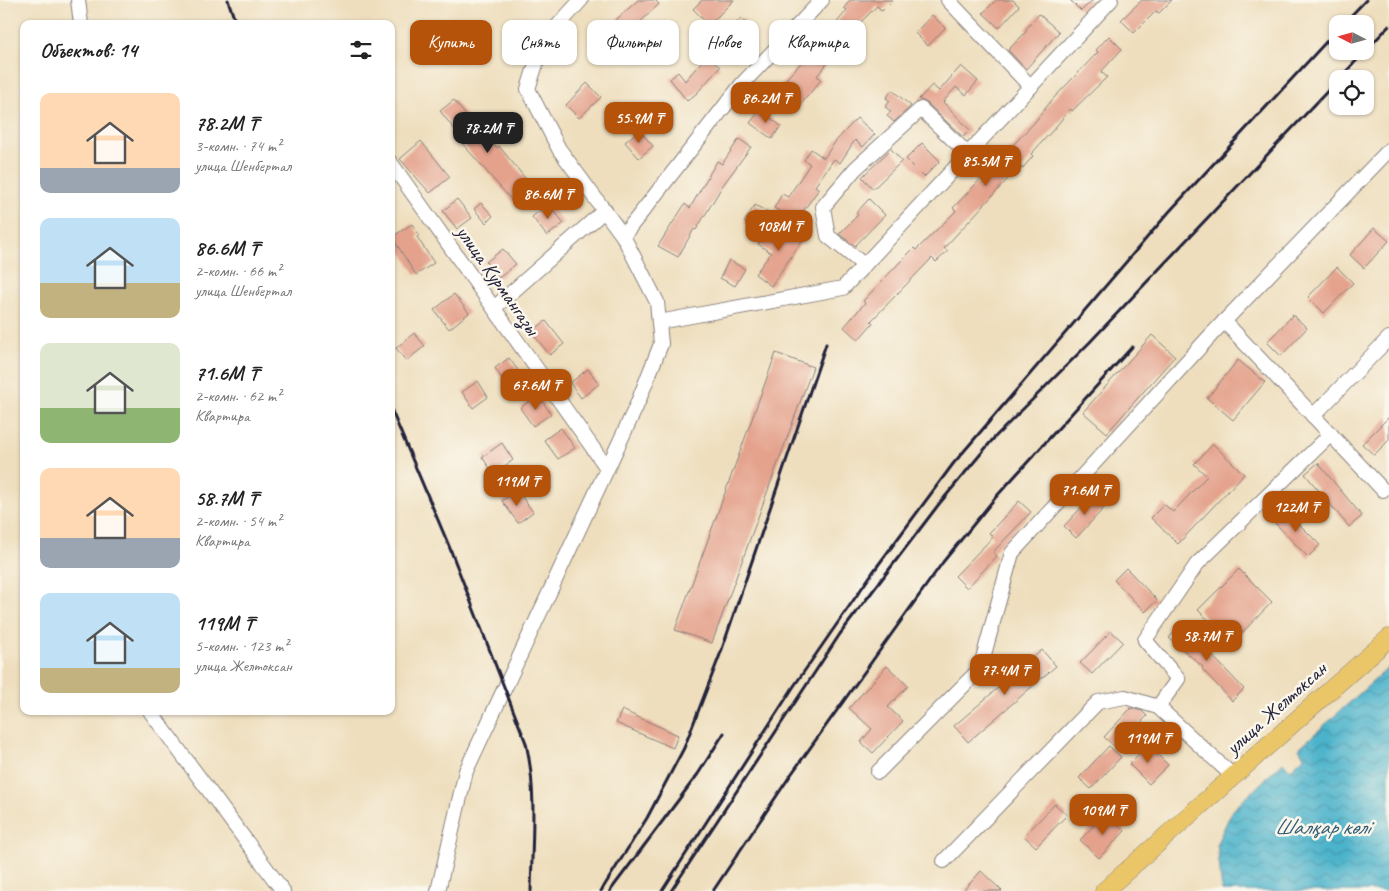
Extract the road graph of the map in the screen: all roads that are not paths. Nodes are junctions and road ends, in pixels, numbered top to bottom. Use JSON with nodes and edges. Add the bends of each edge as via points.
{"nodes":[{"id":1,"x":78,"y":0,"type":"edge"},
{"id":2,"x":581,"y":0,"type":"edge"},
{"id":3,"x":822,"y":0,"type":"edge"},
{"id":4,"x":948,"y":0,"type":"edge"},
{"id":5,"x":1111,"y":0,"type":"edge"},
{"id":6,"x":80,"y":20,"type":"edge"},
{"id":7,"x":1030,"y":87,"type":"junction"},
{"id":8,"x":1389,"y":150,"type":"edge"},
{"id":9,"x":968,"y":154,"type":"junction"},
{"id":10,"x":395,"y":169,"type":"edge"},
{"id":11,"x":604,"y":210,"type":"junction"},
{"id":12,"x":623,"y":236,"type":"junction"},
{"id":13,"x":864,"y":265,"type":"junction"},
{"id":14,"x":494,"y":308,"type":"junction"},
{"id":15,"x":1224,"y":321,"type":"junction"},
{"id":16,"x":659,"y":322,"type":"junction"},
{"id":17,"x":1389,"y":338,"type":"edge"},
{"id":18,"x":1313,"y":416,"type":"junction"},
{"id":19,"x":1331,"y":434,"type":"junction"},
{"id":20,"x":608,"y":468,"type":"junction"},
{"id":21,"x":1383,"y":490,"type":"dead end"},
{"id":22,"x":1389,"y":638,"type":"edge"},
{"id":23,"x":1158,"y":707,"type":"junction"},
{"id":24,"x":153,"y":715,"type":"edge"},
{"id":25,"x":878,"y":772,"type":"dead end"},
{"id":26,"x":1233,"y":776,"type":"junction"},
{"id":27,"x":944,"y":861,"type":"dead end"},
{"id":28,"x":283,"y":891,"type":"edge"},
{"id":29,"x":438,"y":891,"type":"edge"},
{"id":30,"x":1104,"y":891,"type":"edge"}],
"edges":[{"from":1,"to":6,"type":"street"},
{"from":2,"to":11,"type":"street","via":[[543,42],[528,89],[559,148]]},
{"from":3,"to":12,"type":"street","via":[[742,84]]},
{"from":4,"to":7,"type":"street"},
{"from":5,"to":7,"type":"street"},
{"from":7,"to":9,"type":"street"},
{"from":8,"to":15,"type":"street"},
{"from":9,"to":13,"type":"street"},
{"from":9,"to":13,"type":"street","via":[[921,109],[854,169],[823,207],[828,236]]},
{"from":10,"to":14,"type":"street","name":"улица Курмангазы"},
{"from":11,"to":12,"type":"street"},
{"from":11,"to":14,"type":"street"},
{"from":12,"to":16,"type":"street","via":[[657,302]]},
{"from":13,"to":16,"type":"street","via":[[843,288]]},
{"from":14,"to":20,"type":"street","name":"улица Курмангазы"},
{"from":15,"to":18,"type":"street"},
{"from":15,"to":25,"type":"street","via":[[1012,553],[980,668]]},
{"from":16,"to":20,"type":"street","via":[[661,344]]},
{"from":17,"to":18,"type":"street"},
{"from":18,"to":19,"type":"street"},
{"from":19,"to":21,"type":"street"},
{"from":19,"to":23,"type":"street","via":[[1197,564],[1145,640],[1178,680]]},
{"from":20,"to":29,"type":"street","via":[[466,771]]},
{"from":22,"to":26,"type":"main road","name":"улица Желтоксан"},
{"from":23,"to":26,"type":"street"},
{"from":23,"to":27,"type":"street","via":[[1126,697],[1098,702]]},
{"from":24,"to":28,"type":"street"},
{"from":26,"to":30,"type":"main road","name":"улица Желтоксан"}]}
